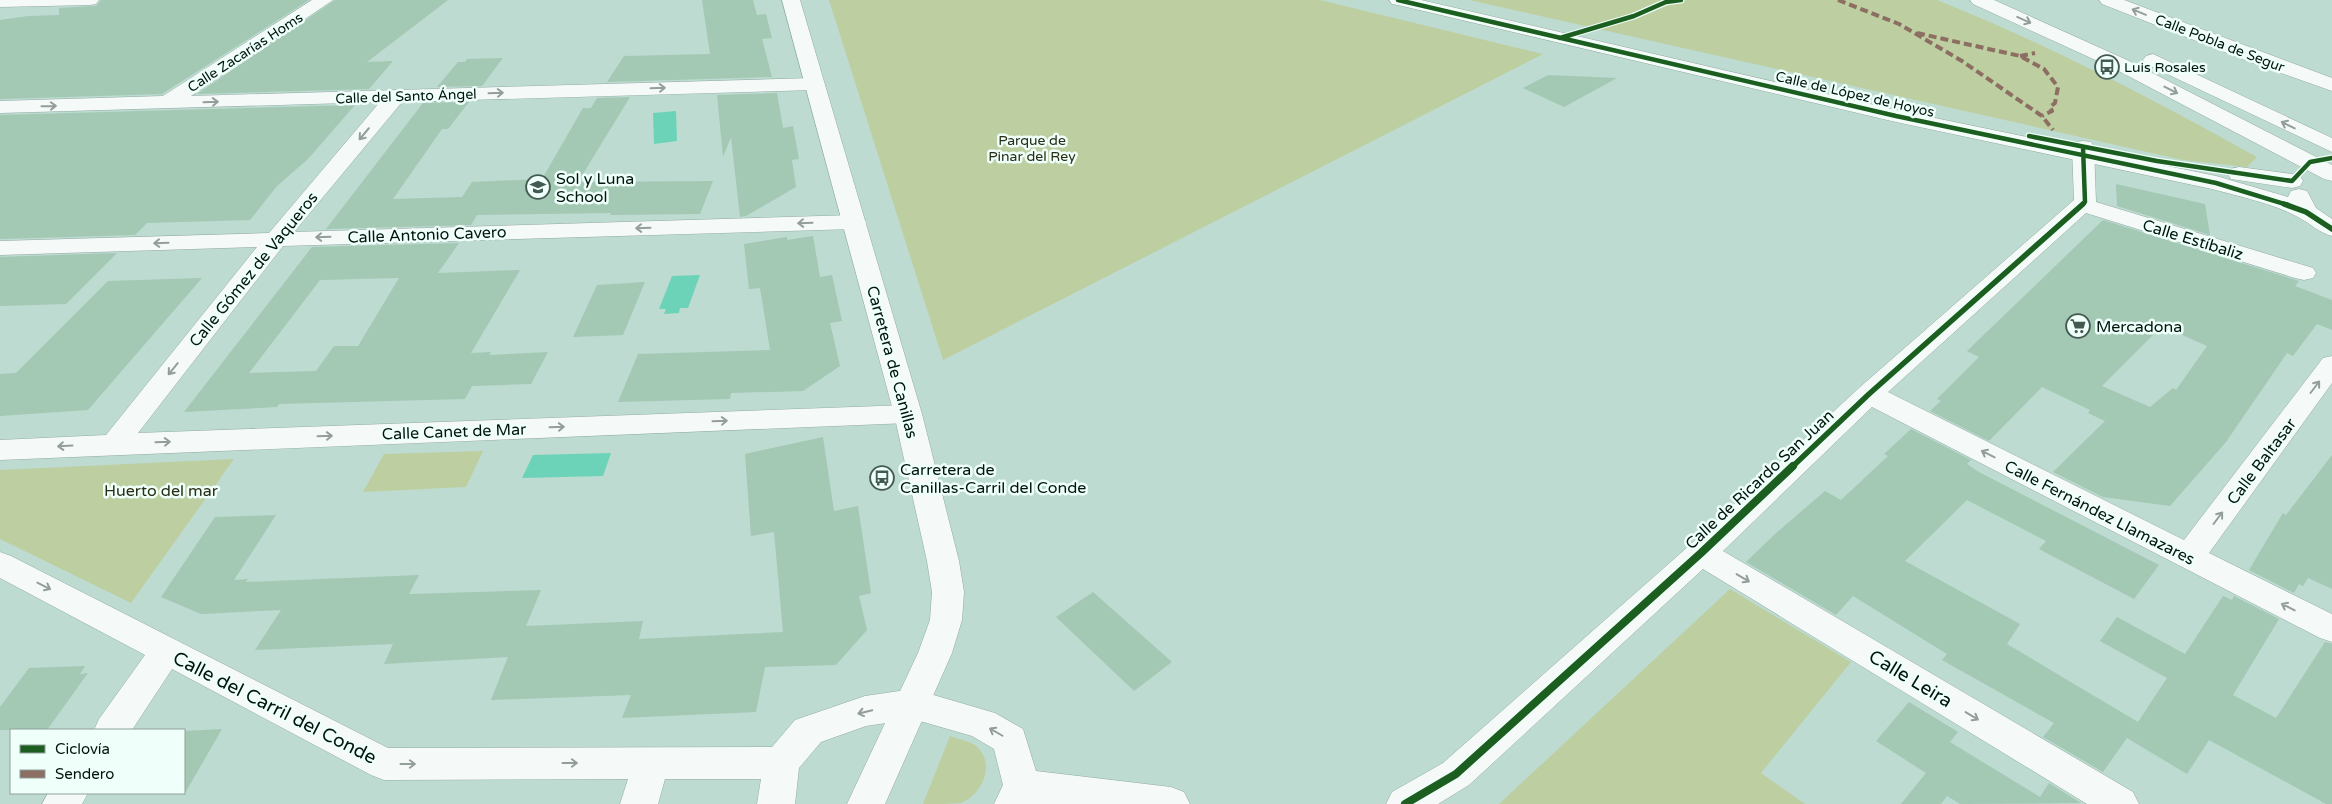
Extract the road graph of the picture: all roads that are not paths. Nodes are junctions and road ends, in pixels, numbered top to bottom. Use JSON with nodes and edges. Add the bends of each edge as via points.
{"nodes":[{"id":1,"x":90,"y":0,"type":"edge"},
{"id":2,"x":324,"y":0,"type":"edge"},
{"id":3,"x":791,"y":0,"type":"edge"},
{"id":4,"x":1398,"y":0,"type":"edge"},
{"id":5,"x":1979,"y":0,"type":"edge"},
{"id":6,"x":2016,"y":0,"type":"edge"},
{"id":7,"x":2108,"y":0,"type":"edge"},
{"id":8,"x":0,"y":2,"type":"edge"},
{"id":9,"x":812,"y":84,"type":"junction"},
{"id":10,"x":2332,"y":85,"type":"edge"},
{"id":11,"x":395,"y":97,"type":"junction"},
{"id":12,"x":166,"y":103,"type":"junction"},
{"id":13,"x":0,"y":107,"type":"edge"},
{"id":14,"x":2332,"y":146,"type":"edge"},
{"id":15,"x":2084,"y":151,"type":"junction"},
{"id":16,"x":2332,"y":158,"type":"edge"},
{"id":17,"x":2310,"y":162,"type":"junction"},
{"id":18,"x":2332,"y":174,"type":"edge"},
{"id":19,"x":2292,"y":182,"type":"junction"},
{"id":20,"x":2082,"y":205,"type":"junction"},
{"id":21,"x":2306,"y":212,"type":"junction"},
{"id":22,"x":854,"y":222,"type":"junction"},
{"id":23,"x":2332,"y":229,"type":"edge"},
{"id":24,"x":277,"y":238,"type":"junction"},
{"id":25,"x":0,"y":248,"type":"edge"},
{"id":26,"x":2304,"y":273,"type":"dead end"},
{"id":27,"x":2332,"y":364,"type":"edge"},
{"id":28,"x":1869,"y":394,"type":"junction"},
{"id":29,"x":908,"y":414,"type":"junction"},
{"id":30,"x":114,"y":444,"type":"junction"},
{"id":31,"x":0,"y":450,"type":"edge"},
{"id":32,"x":1701,"y":553,"type":"junction"},
{"id":33,"x":2189,"y":557,"type":"junction"},
{"id":34,"x":0,"y":564,"type":"edge"},
{"id":35,"x":2332,"y":629,"type":"edge"},
{"id":36,"x":166,"y":651,"type":"junction"},
{"id":37,"x":913,"y":704,"type":"junction"},
{"id":38,"x":113,"y":729,"type":"edge"},
{"id":39,"x":651,"y":763,"type":"junction"},
{"id":40,"x":781,"y":763,"type":"junction"},
{"id":41,"x":1018,"y":795,"type":"edge"},
{"id":42,"x":638,"y":804,"type":"edge"},
{"id":43,"x":776,"y":804,"type":"edge"},
{"id":44,"x":866,"y":804,"type":"edge"},
{"id":45,"x":1170,"y":804,"type":"edge"},
{"id":46,"x":1405,"y":804,"type":"edge"},
{"id":47,"x":2120,"y":804,"type":"edge"}],
"edges":[{"from":1,"to":8,"type":"street"},
{"from":2,"to":12,"type":"street","name":"Calle Zacarías Homs"},
{"from":3,"to":9,"type":"street","name":"Carretera de Canillas"},
{"from":4,"to":15,"type":"street","name":"Calle de López de Hoyos","via":[[1715,75]]},
{"from":5,"to":17,"type":"street","one_way":true,"via":[[2120,64]]},
{"from":14,"to":6,"type":"street","one_way":true,"via":[[2132,50]]},
{"from":10,"to":7,"type":"street","name":"Calle Pobla de Segur","one_way":true},
{"from":11,"to":9,"type":"street","name":"Calle del Santo Ángel","one_way":true},
{"from":9,"to":22,"type":"street","name":"Carretera de Canillas"},
{"from":12,"to":11,"type":"street","name":"Calle del Santo Ángel","one_way":true},
{"from":11,"to":24,"type":"street","name":"Calle Gómez de Vaqueros","one_way":true},
{"from":13,"to":12,"type":"street","name":"Calle del Santo Ángel","one_way":true},
{"from":15,"to":19,"type":"street","name":"Calle de López de Hoyos"},
{"from":15,"to":20,"type":"street","via":[[2085,202]]},
{"from":15,"to":21,"type":"street","name":"Calle de López de Hoyos","via":[[2216,183]]},
{"from":16,"to":17,"type":"street"},
{"from":17,"to":18,"type":"street"},
{"from":17,"to":19,"type":"street"},
{"from":19,"to":21,"type":"street"},
{"from":20,"to":26,"type":"street","name":"Calle Estíbaliz"},
{"from":20,"to":28,"type":"street","name":"Calle de Ricardo San Juan"},
{"from":21,"to":23,"type":"street","name":"Calle de López de Hoyos"},
{"from":22,"to":24,"type":"street","name":"Calle Antonio Cavero","one_way":true},
{"from":22,"to":29,"type":"street","name":"Carretera de Canillas"},
{"from":24,"to":25,"type":"street","name":"Calle Antonio Cavero","one_way":true},
{"from":24,"to":30,"type":"street","name":"Calle Gómez de Vaqueros","one_way":true},
{"from":33,"to":27,"type":"street","name":"Calle Baltasar","one_way":true},
{"from":28,"to":32,"type":"street","name":"Calle de Ricardo San Juan"},
{"from":33,"to":28,"type":"street","name":"Calle Fernández Llamazares","one_way":true},
{"from":30,"to":29,"type":"street","name":"Calle Canet de Mar","one_way":true},
{"from":29,"to":37,"type":"street","name":"Carretera de Canillas","via":[[948,592],[946,620]]},
{"from":30,"to":31,"type":"street","name":"Calle Canet de Mar","one_way":true},
{"from":32,"to":46,"type":"street","name":"Calle de Ricardo San Juan","via":[[1456,774]]},
{"from":32,"to":47,"type":"street","name":"Calle Leira","one_way":true},
{"from":35,"to":33,"type":"street","name":"Calle Fernández Llamazares","one_way":true},
{"from":34,"to":36,"type":"street","name":"Calle del Carril del Conde","one_way":true},
{"from":36,"to":38,"type":"street"},
{"from":36,"to":39,"type":"street","name":"Calle del Carril del Conde","one_way":true,"via":[[384,764]]},
{"from":37,"to":40,"type":"street","one_way":true,"via":[[865,711],[808,730]]},
{"from":41,"to":37,"type":"street","one_way":true,"via":[[1010,740],[982,724]]},
{"from":37,"to":44,"type":"street","name":"Carretera de Canillas"},
{"from":39,"to":40,"type":"street","name":"Calle del Carril del Conde"},
{"from":39,"to":42,"type":"street"},
{"from":40,"to":43,"type":"street"},
{"from":41,"to":45,"type":"street"}]}
